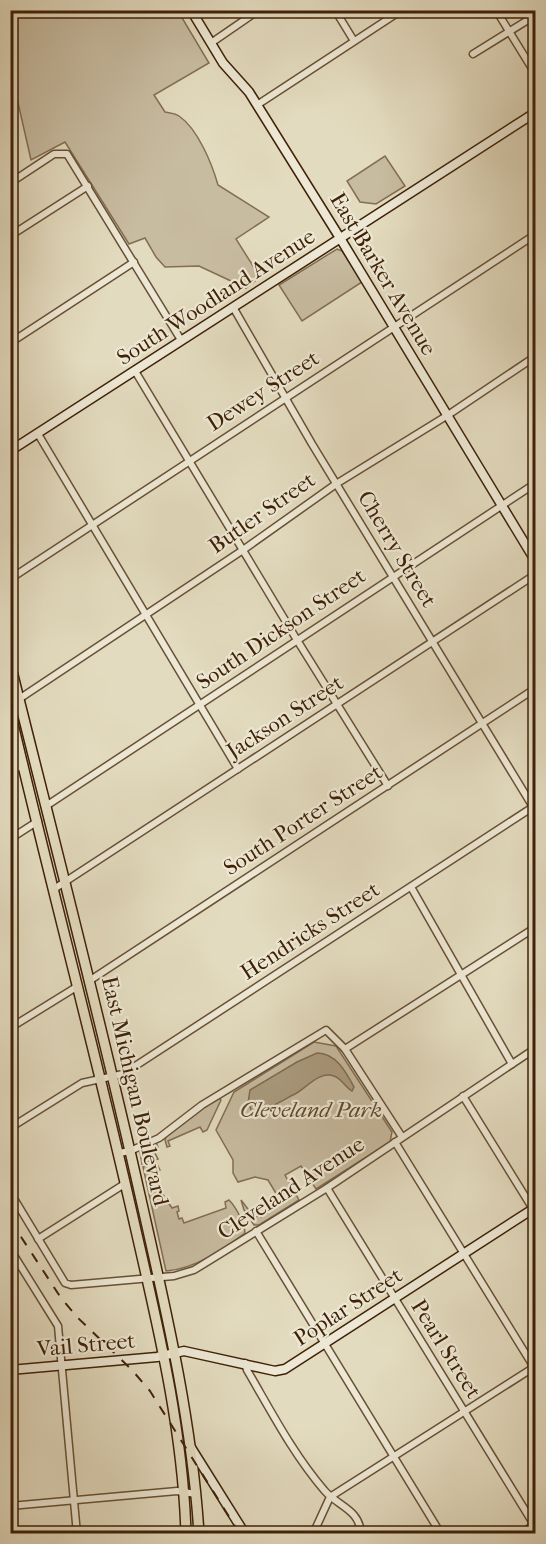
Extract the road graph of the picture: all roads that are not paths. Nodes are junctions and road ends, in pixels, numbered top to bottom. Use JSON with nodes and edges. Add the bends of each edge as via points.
{"nodes":[{"id":1,"x":191,"y":10,"type":"edge"},
{"id":2,"x":259,"y":10,"type":"edge"},
{"id":3,"x":335,"y":10,"type":"edge"},
{"id":4,"x":402,"y":10,"type":"edge"},
{"id":5,"x":496,"y":10,"type":"edge"},
{"id":6,"x":536,"y":15,"type":"edge"},
{"id":7,"x":509,"y":32,"type":"junction"},
{"id":8,"x":354,"y":41,"type":"junction"},
{"id":9,"x":211,"y":43,"type":"junction"},
{"id":10,"x":473,"y":54,"type":"dead end"},
{"id":11,"x":536,"y":75,"type":"edge"},
{"id":12,"x":257,"y":105,"type":"junction"},
{"id":13,"x":536,"y":112,"type":"edge"},
{"id":14,"x":10,"y":183,"type":"edge"},
{"id":15,"x":88,"y":186,"type":"junction"},
{"id":16,"x":536,"y":234,"type":"edge"},
{"id":17,"x":10,"y":236,"type":"edge"},
{"id":18,"x":340,"y":237,"type":"junction"},
{"id":19,"x":134,"y":262,"type":"junction"},
{"id":20,"x":233,"y":308,"type":"junction"},
{"id":21,"x":394,"y":327,"type":"junction"},
{"id":22,"x":181,"y":340,"type":"junction"},
{"id":23,"x":10,"y":343,"type":"edge"},
{"id":24,"x":536,"y":357,"type":"edge"},
{"id":25,"x":135,"y":371,"type":"junction"},
{"id":26,"x":286,"y":398,"type":"junction"},
{"id":27,"x":448,"y":415,"type":"junction"},
{"id":28,"x":38,"y":434,"type":"junction"},
{"id":29,"x":10,"y":451,"type":"edge"},
{"id":30,"x":189,"y":461,"type":"junction"},
{"id":31,"x":536,"y":483,"type":"edge"},
{"id":32,"x":336,"y":484,"type":"junction"},
{"id":33,"x":501,"y":505,"type":"junction"},
{"id":34,"x":92,"y":526,"type":"junction"},
{"id":35,"x":243,"y":550,"type":"junction"},
{"id":36,"x":536,"y":562,"type":"edge"},
{"id":37,"x":536,"y":574,"type":"edge"},
{"id":38,"x":392,"y":577,"type":"junction"},
{"id":39,"x":10,"y":579,"type":"edge"},
{"id":40,"x":145,"y":614,"type":"junction"},
{"id":41,"x":297,"y":640,"type":"junction"},
{"id":42,"x":432,"y":641,"type":"junction"},
{"id":43,"x":10,"y":663,"type":"edge"},
{"id":44,"x":536,"y":688,"type":"edge"},
{"id":45,"x":15,"y":700,"type":"edge"},
{"id":46,"x":337,"y":704,"type":"junction"},
{"id":47,"x":200,"y":705,"type":"junction"},
{"id":48,"x":10,"y":711,"type":"edge"},
{"id":49,"x":24,"y":719,"type":"junction"},
{"id":50,"x":12,"y":722,"type":"edge"},
{"id":51,"x":482,"y":723,"type":"junction"},
{"id":52,"x":24,"y":764,"type":"junction"},
{"id":53,"x":238,"y":770,"type":"junction"},
{"id":54,"x":10,"y":772,"type":"edge"},
{"id":55,"x":388,"y":786,"type":"junction"},
{"id":56,"x":46,"y":806,"type":"junction"},
{"id":57,"x":534,"y":806,"type":"edge"},
{"id":58,"x":38,"y":821,"type":"junction"},
{"id":59,"x":10,"y":839,"type":"edge"},
{"id":60,"x":64,"y":882,"type":"junction"},
{"id":61,"x":411,"y":887,"type":"junction"},
{"id":62,"x":54,"y":889,"type":"junction"},
{"id":63,"x":536,"y":927,"type":"edge"},
{"id":64,"x":462,"y":975,"type":"junction"},
{"id":65,"x":89,"y":981,"type":"junction"},
{"id":66,"x":78,"y":986,"type":"junction"},
{"id":67,"x":10,"y":1028,"type":"edge"},
{"id":68,"x":345,"y":1049,"type":"junction"},
{"id":69,"x":533,"y":1049,"type":"edge"},
{"id":70,"x":536,"y":1059,"type":"edge"},
{"id":71,"x":512,"y":1064,"type":"junction"},
{"id":72,"x":113,"y":1077,"type":"junction"},
{"id":73,"x":102,"y":1079,"type":"junction"},
{"id":74,"x":463,"y":1096,"type":"junction"},
{"id":75,"x":10,"y":1128,"type":"edge"},
{"id":76,"x":402,"y":1137,"type":"junction"},
{"id":77,"x":395,"y":1142,"type":"junction"},
{"id":78,"x":130,"y":1151,"type":"junction"},
{"id":79,"x":119,"y":1153,"type":"junction"},
{"id":80,"x":126,"y":1183,"type":"junction"},
{"id":81,"x":327,"y":1188,"type":"junction"},
{"id":82,"x":10,"y":1192,"type":"edge"},
{"id":83,"x":534,"y":1210,"type":"edge"},
{"id":84,"x":256,"y":1231,"type":"junction"},
{"id":85,"x":38,"y":1239,"type":"junction"},
{"id":86,"x":10,"y":1249,"type":"edge"},
{"id":87,"x":464,"y":1253,"type":"junction"},
{"id":88,"x":159,"y":1277,"type":"junction"},
{"id":89,"x":147,"y":1278,"type":"junction"},
{"id":90,"x":394,"y":1298,"type":"junction"},
{"id":91,"x":325,"y":1343,"type":"junction"},
{"id":92,"x":174,"y":1353,"type":"junction"},
{"id":93,"x":164,"y":1356,"type":"junction"},
{"id":94,"x":245,"y":1363,"type":"junction"},
{"id":95,"x":63,"y":1365,"type":"junction"},
{"id":96,"x":535,"y":1368,"type":"edge"},
{"id":97,"x":10,"y":1370,"type":"edge"},
{"id":98,"x":465,"y":1413,"type":"junction"},
{"id":99,"x":190,"y":1445,"type":"junction"},
{"id":100,"x":394,"y":1457,"type":"junction"},
{"id":101,"x":184,"y":1492,"type":"junction"},
{"id":102,"x":196,"y":1494,"type":"junction"},
{"id":103,"x":330,"y":1497,"type":"junction"},
{"id":104,"x":74,"y":1500,"type":"junction"},
{"id":105,"x":10,"y":1506,"type":"edge"},
{"id":106,"x":535,"y":1526,"type":"edge"},
{"id":107,"x":77,"y":1533,"type":"edge"},
{"id":108,"x":186,"y":1533,"type":"edge"},
{"id":109,"x":198,"y":1533,"type":"edge"},
{"id":110,"x":245,"y":1533,"type":"edge"},
{"id":111,"x":313,"y":1533,"type":"edge"},
{"id":112,"x":361,"y":1533,"type":"edge"},
{"id":113,"x":441,"y":1533,"type":"edge"},
{"id":114,"x":520,"y":1533,"type":"edge"}],
"edges":[{"from":1,"to":9,"type":"street","name":"East Barker Avenue"},
{"from":2,"to":9,"type":"street"},
{"from":3,"to":8,"type":"street"},
{"from":4,"to":8,"type":"street"},
{"from":5,"to":7,"type":"street"},
{"from":6,"to":7,"type":"street"},
{"from":7,"to":10,"type":"street"},
{"from":7,"to":11,"type":"street"},
{"from":8,"to":12,"type":"street"},
{"from":9,"to":12,"type":"street","name":"East Barker Avenue"},
{"from":12,"to":18,"type":"street","name":"East Barker Avenue"},
{"from":13,"to":18,"type":"street","name":"South Woodland Avenue"},
{"from":14,"to":15,"type":"street","via":[[54,154],[68,154]]},
{"from":15,"to":17,"type":"street"},
{"from":15,"to":19,"type":"street"},
{"from":16,"to":21,"type":"street","name":"Dewey Street"},
{"from":18,"to":20,"type":"street","name":"South Woodland Avenue"},
{"from":18,"to":21,"type":"street","name":"East Barker Avenue"},
{"from":19,"to":22,"type":"street"},
{"from":19,"to":23,"type":"street"},
{"from":20,"to":22,"type":"street","name":"South Woodland Avenue"},
{"from":20,"to":26,"type":"street","name":"Cherry Street"},
{"from":21,"to":26,"type":"street","name":"Dewey Street"},
{"from":21,"to":27,"type":"street","name":"East Barker Avenue"},
{"from":22,"to":25,"type":"street","name":"South Woodland Avenue"},
{"from":24,"to":27,"type":"street","name":"Butler Street"},
{"from":25,"to":28,"type":"street","name":"South Woodland Avenue"},
{"from":25,"to":30,"type":"street"},
{"from":26,"to":30,"type":"street","name":"Dewey Street"},
{"from":26,"to":32,"type":"street","name":"Cherry Street"},
{"from":27,"to":32,"type":"street","name":"Butler Street"},
{"from":27,"to":33,"type":"street","name":"East Barker Avenue"},
{"from":28,"to":29,"type":"street","name":"South Woodland Avenue"},
{"from":28,"to":34,"type":"street"},
{"from":30,"to":34,"type":"street","name":"Dewey Street"},
{"from":30,"to":35,"type":"street"},
{"from":31,"to":33,"type":"street","name":"South Dickson Street"},
{"from":32,"to":35,"type":"street","name":"Butler Street"},
{"from":32,"to":38,"type":"street","name":"Cherry Street"},
{"from":33,"to":36,"type":"street","name":"East Barker Avenue"},
{"from":33,"to":38,"type":"street","name":"South Dickson Street"},
{"from":34,"to":39,"type":"street","name":"Dewey Street"},
{"from":34,"to":40,"type":"street"},
{"from":35,"to":40,"type":"street","name":"Butler Street"},
{"from":35,"to":41,"type":"street"},
{"from":37,"to":42,"type":"street","name":"Jackson Street"},
{"from":38,"to":41,"type":"street","name":"South Dickson Street"},
{"from":38,"to":42,"type":"street","name":"Cherry Street"},
{"from":40,"to":45,"type":"street","name":"Butler Street"},
{"from":40,"to":47,"type":"street"},
{"from":41,"to":46,"type":"street"},
{"from":41,"to":47,"type":"street","name":"South Dickson Street"},
{"from":42,"to":46,"type":"street","name":"Jackson Street"},
{"from":42,"to":51,"type":"street","name":"Cherry Street"},
{"from":43,"to":45,"type":"main road","name":"East Michigan Boulevard"},
{"from":44,"to":51,"type":"street","name":"South Porter Street"},
{"from":45,"to":49,"type":"main road","name":"East Michigan Boulevard"},
{"from":46,"to":53,"type":"street","name":"Jackson Street"},
{"from":46,"to":55,"type":"street"},
{"from":47,"to":53,"type":"street"},
{"from":47,"to":56,"type":"street","name":"South Dickson Street"},
{"from":48,"to":50,"type":"main road","name":"East Michigan Boulevard"},
{"from":49,"to":50,"type":"street"},
{"from":49,"to":56,"type":"main road","name":"East Michigan Boulevard"},
{"from":50,"to":52,"type":"main road","name":"East Michigan Boulevard"},
{"from":51,"to":55,"type":"street","name":"South Porter Street"},
{"from":51,"to":57,"type":"street","name":"Cherry Street"},
{"from":52,"to":54,"type":"street"},
{"from":52,"to":58,"type":"main road","name":"East Michigan Boulevard"},
{"from":53,"to":60,"type":"street","name":"Jackson Street"},
{"from":55,"to":65,"type":"street","name":"South Porter Street"},
{"from":56,"to":60,"type":"main road","name":"East Michigan Boulevard"},
{"from":57,"to":61,"type":"street","name":"Hendricks Street"},
{"from":58,"to":59,"type":"street"},
{"from":58,"to":62,"type":"main road","name":"East Michigan Boulevard"},
{"from":60,"to":62,"type":"street","name":"Jackson Street"},
{"from":60,"to":65,"type":"main road","name":"East Michigan Boulevard"},
{"from":61,"to":64,"type":"street"},
{"from":61,"to":72,"type":"street","name":"Hendricks Street"},
{"from":62,"to":66,"type":"main road","name":"East Michigan Boulevard"},
{"from":63,"to":64,"type":"street"},
{"from":64,"to":68,"type":"street"},
{"from":64,"to":71,"type":"street"},
{"from":65,"to":72,"type":"main road","name":"East Michigan Boulevard"},
{"from":66,"to":67,"type":"street"},
{"from":66,"to":73,"type":"main road","name":"East Michigan Boulevard"},
{"from":68,"to":76,"type":"street"},
{"from":68,"to":78,"type":"street","via":[[326,1030],[202,1105],[159,1138]]},
{"from":69,"to":70,"type":"street"},
{"from":69,"to":71,"type":"street","name":"Cleveland Avenue"},
{"from":71,"to":74,"type":"street","name":"Cleveland Avenue"},
{"from":72,"to":73,"type":"street","name":"Hendricks Street"},
{"from":72,"to":78,"type":"main road","name":"East Michigan Boulevard"},
{"from":73,"to":75,"type":"street","name":"Hendricks Street","via":[[82,1083]]},
{"from":73,"to":79,"type":"main road","name":"East Michigan Boulevard"},
{"from":74,"to":76,"type":"street","name":"Cleveland Avenue"},
{"from":74,"to":83,"type":"street"},
{"from":76,"to":77,"type":"street","name":"Cleveland Avenue"},
{"from":77,"to":81,"type":"street","name":"Cleveland Avenue"},
{"from":77,"to":87,"type":"street"},
{"from":78,"to":79,"type":"street"},
{"from":78,"to":88,"type":"main road","name":"East Michigan Boulevard"},
{"from":79,"to":80,"type":"main road","name":"East Michigan Boulevard"},
{"from":80,"to":85,"type":"street"},
{"from":80,"to":89,"type":"main road","name":"East Michigan Boulevard"},
{"from":81,"to":84,"type":"street","name":"Cleveland Avenue"},
{"from":81,"to":90,"type":"street","name":"Pearl Street"},
{"from":82,"to":85,"type":"street"},
{"from":83,"to":87,"type":"street","name":"Poplar Street"},
{"from":84,"to":88,"type":"street","name":"Cleveland Avenue","via":[[194,1270]]},
{"from":84,"to":91,"type":"street"},
{"from":85,"to":89,"type":"street","name":"Cleveland Avenue","via":[[65,1283]]},
{"from":86,"to":95,"type":"street","via":[[58,1326]]},
{"from":87,"to":90,"type":"street","name":"Poplar Street"},
{"from":87,"to":96,"type":"street"},
{"from":88,"to":89,"type":"street","name":"Cleveland Avenue"},
{"from":88,"to":92,"type":"main road","name":"East Michigan Boulevard"},
{"from":89,"to":93,"type":"main road","name":"East Michigan Boulevard"},
{"from":90,"to":91,"type":"street","name":"Poplar Street"},
{"from":90,"to":98,"type":"street","name":"Pearl Street"},
{"from":91,"to":94,"type":"street","name":"Poplar Street","via":[[285,1369],[276,1371]]},
{"from":91,"to":100,"type":"street"},
{"from":92,"to":93,"type":"street","name":"Poplar Street"},
{"from":92,"to":94,"type":"street","name":"Poplar Street","via":[[184,1351]]},
{"from":92,"to":99,"type":"main road","name":"East Michigan Boulevard"},
{"from":93,"to":95,"type":"street","name":"Vail Street"},
{"from":93,"to":101,"type":"main road","name":"East Michigan Boulevard"},
{"from":94,"to":103,"type":"street","via":[[304,1465]]},
{"from":95,"to":97,"type":"street","name":"Vail Street"},
{"from":95,"to":104,"type":"street"},
{"from":96,"to":98,"type":"street"},
{"from":98,"to":100,"type":"street"},
{"from":98,"to":106,"type":"street","name":"Pearl Street"},
{"from":99,"to":102,"type":"main road","name":"East Michigan Boulevard"},
{"from":99,"to":110,"type":"street"},
{"from":100,"to":103,"type":"street"},
{"from":100,"to":113,"type":"street"},
{"from":101,"to":102,"type":"street"},
{"from":101,"to":104,"type":"street"},
{"from":101,"to":108,"type":"main road","name":"East Michigan Boulevard"},
{"from":102,"to":109,"type":"main road","name":"East Michigan Boulevard"},
{"from":103,"to":111,"type":"street"},
{"from":103,"to":112,"type":"street","via":[[352,1511]]},
{"from":104,"to":105,"type":"street"},
{"from":104,"to":107,"type":"street"},
{"from":106,"to":114,"type":"street"}]}
